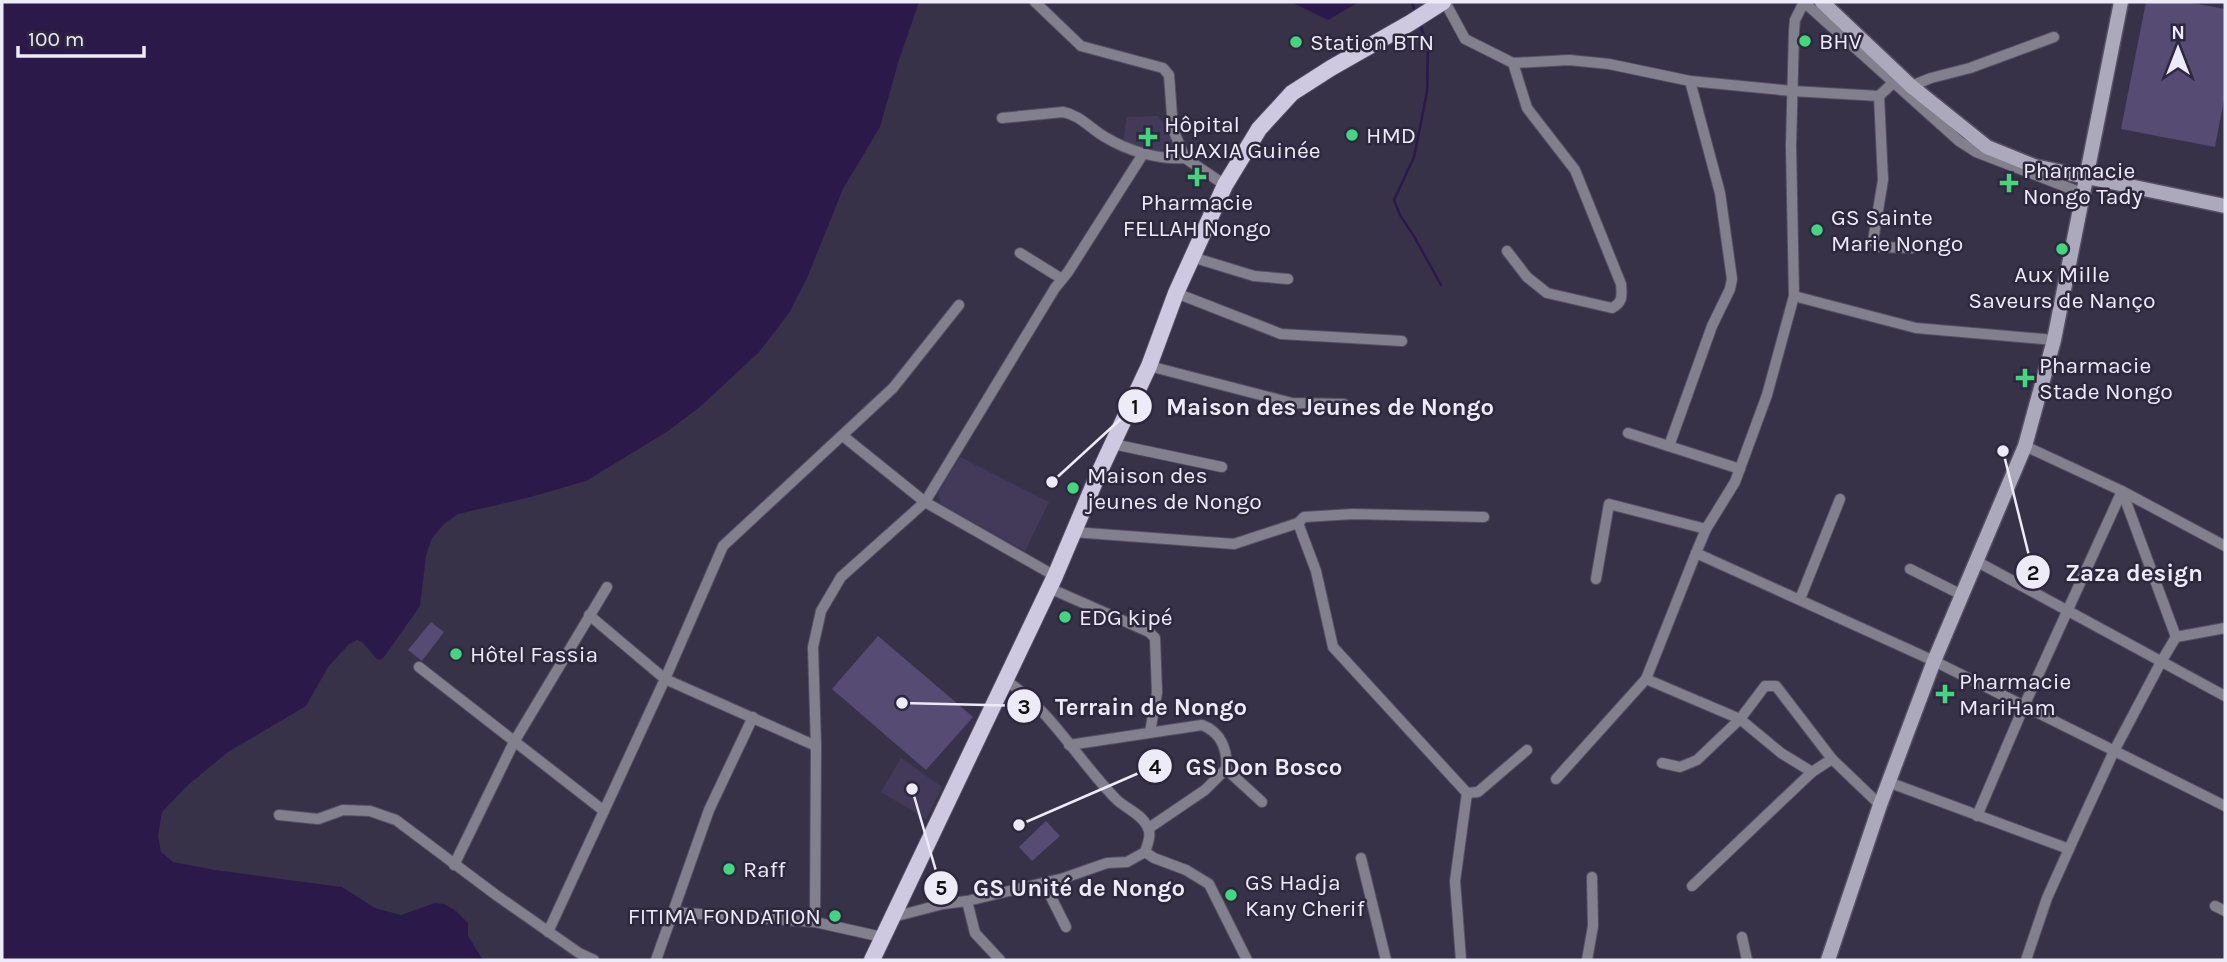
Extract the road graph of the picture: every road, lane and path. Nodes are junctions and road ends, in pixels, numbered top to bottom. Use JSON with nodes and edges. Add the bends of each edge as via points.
{"nodes":[{"id":1,"x":1035,"y":2,"type":"edge"},
{"id":2,"x":1444,"y":2,"type":"edge"},
{"id":3,"x":1822,"y":2,"type":"edge"},
{"id":4,"x":2121,"y":2,"type":"edge"},
{"id":5,"x":2054,"y":37,"type":"dead end"},
{"id":6,"x":1513,"y":63,"type":"junction"},
{"id":7,"x":1690,"y":81,"type":"junction"},
{"id":8,"x":1894,"y":82,"type":"junction"},
{"id":9,"x":1911,"y":86,"type":"junction"},
{"id":10,"x":1792,"y":91,"type":"junction"},
{"id":11,"x":1879,"y":96,"type":"junction"},
{"id":12,"x":1002,"y":118,"type":"dead end"},
{"id":13,"x":1143,"y":154,"type":"junction"},
{"id":14,"x":1185,"y":158,"type":"junction"},
{"id":15,"x":2085,"y":178,"type":"junction"},
{"id":16,"x":1225,"y":185,"type":"junction"},
{"id":17,"x":2082,"y":193,"type":"junction"},
{"id":18,"x":2225,"y":206,"type":"edge"},
{"id":19,"x":1912,"y":248,"type":"dead end"},
{"id":20,"x":1507,"y":251,"type":"dead end"},
{"id":21,"x":1020,"y":253,"type":"dead end"},
{"id":22,"x":1192,"y":257,"type":"junction"},
{"id":23,"x":1062,"y":279,"type":"junction"},
{"id":24,"x":1287,"y":279,"type":"dead end"},
{"id":25,"x":1176,"y":293,"type":"junction"},
{"id":26,"x":1794,"y":296,"type":"junction"},
{"id":27,"x":959,"y":305,"type":"dead end"},
{"id":28,"x":2054,"y":340,"type":"junction"},
{"id":29,"x":1402,"y":341,"type":"dead end"},
{"id":30,"x":1149,"y":366,"type":"junction"},
{"id":31,"x":1344,"y":404,"type":"dead end"},
{"id":32,"x":1628,"y":433,"type":"dead end"},
{"id":33,"x":843,"y":436,"type":"junction"},
{"id":34,"x":1113,"y":444,"type":"junction"},
{"id":35,"x":1669,"y":446,"type":"junction"},
{"id":36,"x":2025,"y":446,"type":"junction"},
{"id":37,"x":1222,"y":467,"type":"dead end"},
{"id":38,"x":1740,"y":469,"type":"junction"},
{"id":39,"x":2122,"y":491,"type":"junction"},
{"id":40,"x":1840,"y":499,"type":"dead end"},
{"id":41,"x":925,"y":502,"type":"junction"},
{"id":42,"x":1484,"y":517,"type":"dead end"},
{"id":43,"x":1298,"y":523,"type":"junction"},
{"id":44,"x":1706,"y":529,"type":"junction"},
{"id":45,"x":1073,"y":533,"type":"junction"},
{"id":46,"x":2225,"y":546,"type":"edge"},
{"id":47,"x":1696,"y":553,"type":"junction"},
{"id":48,"x":1976,"y":561,"type":"junction"},
{"id":49,"x":1910,"y":569,"type":"dead end"},
{"id":50,"x":1596,"y":579,"type":"dead end"},
{"id":51,"x":1052,"y":582,"type":"junction"},
{"id":52,"x":607,"y":587,"type":"dead end"},
{"id":53,"x":1962,"y":594,"type":"junction"},
{"id":54,"x":1800,"y":598,"type":"junction"},
{"id":55,"x":2068,"y":612,"type":"junction"},
{"id":56,"x":589,"y":615,"type":"junction"},
{"id":57,"x":2225,"y":628,"type":"edge"},
{"id":58,"x":2176,"y":637,"type":"junction"},
{"id":59,"x":1934,"y":661,"type":"junction"},
{"id":60,"x":2161,"y":662,"type":"junction"},
{"id":61,"x":419,"y":667,"type":"dead end"},
{"id":62,"x":666,"y":679,"type":"junction"},
{"id":63,"x":1646,"y":679,"type":"junction"},
{"id":64,"x":1005,"y":680,"type":"junction"},
{"id":65,"x":2225,"y":696,"type":"edge"},
{"id":66,"x":2024,"y":706,"type":"junction"},
{"id":67,"x":753,"y":717,"type":"junction"},
{"id":68,"x":1740,"y":719,"type":"junction"},
{"id":69,"x":1150,"y":732,"type":"junction"},
{"id":70,"x":514,"y":742,"type":"junction"},
{"id":71,"x":1069,"y":745,"type":"junction"},
{"id":72,"x":816,"y":746,"type":"junction"},
{"id":73,"x":1527,"y":750,"type":"dead end"},
{"id":74,"x":2114,"y":751,"type":"junction"},
{"id":75,"x":1832,"y":760,"type":"junction"},
{"id":76,"x":1661,"y":763,"type":"dead end"},
{"id":77,"x":1226,"y":769,"type":"junction"},
{"id":78,"x":1812,"y":772,"type":"junction"},
{"id":79,"x":1556,"y":779,"type":"dead end"},
{"id":80,"x":1888,"y":782,"type":"junction"},
{"id":81,"x":1468,"y":793,"type":"junction"},
{"id":82,"x":1262,"y":802,"type":"dead end"},
{"id":83,"x":1880,"y":805,"type":"junction"},
{"id":84,"x":2225,"y":806,"type":"edge"},
{"id":85,"x":604,"y":811,"type":"junction"},
{"id":86,"x":279,"y":816,"type":"dead end"},
{"id":87,"x":1978,"y":816,"type":"junction"},
{"id":88,"x":1149,"y":828,"type":"junction"},
{"id":89,"x":2069,"y":849,"type":"junction"},
{"id":90,"x":1145,"y":852,"type":"junction"},
{"id":91,"x":1361,"y":858,"type":"dead end"},
{"id":92,"x":454,"y":865,"type":"junction"},
{"id":93,"x":1592,"y":877,"type":"dead end"},
{"id":94,"x":1044,"y":883,"type":"junction"},
{"id":95,"x":1692,"y":886,"type":"dead end"},
{"id":96,"x":967,"y":901,"type":"junction"},
{"id":97,"x":2214,"y":906,"type":"dead end"},
{"id":98,"x":2225,"y":911,"type":"edge"},
{"id":99,"x":672,"y":912,"type":"junction"},
{"id":100,"x":893,"y":917,"type":"junction"},
{"id":101,"x":815,"y":922,"type":"junction"},
{"id":102,"x":1066,"y":927,"type":"dead end"},
{"id":103,"x":548,"y":932,"type":"junction"},
{"id":104,"x":882,"y":937,"type":"junction"},
{"id":105,"x":1742,"y":937,"type":"dead end"},
{"id":106,"x":594,"y":960,"type":"edge"},
{"id":107,"x":656,"y":960,"type":"edge"},
{"id":108,"x":872,"y":960,"type":"edge"},
{"id":109,"x":1000,"y":960,"type":"edge"},
{"id":110,"x":1247,"y":960,"type":"edge"},
{"id":111,"x":1385,"y":960,"type":"edge"},
{"id":112,"x":1461,"y":960,"type":"edge"},
{"id":113,"x":1587,"y":960,"type":"edge"},
{"id":114,"x":1747,"y":960,"type":"edge"},
{"id":115,"x":1828,"y":960,"type":"edge"},
{"id":116,"x":2026,"y":960,"type":"edge"}],
"edges":[{"from":1,"to":14,"type":"street","via":[[1081,46],[1163,68],[1169,75],[1173,128]]},
{"from":2,"to":6,"type":"street","via":[[1465,39]]},
{"from":2,"to":16,"type":"main road","via":[[1293,93],[1259,129]]},
{"from":3,"to":9,"type":"street"},
{"from":4,"to":15,"type":"street"},
{"from":5,"to":9,"type":"street"},
{"from":6,"to":7,"type":"street","via":[[1609,64]]},
{"from":6,"to":20,"type":"street","via":[[1527,108],[1575,170],[1620,285],[1619,304],[1612,308],[1547,293]]},
{"from":7,"to":10,"type":"street"},
{"from":7,"to":35,"type":"street","via":[[1720,192],[1732,279]]},
{"from":8,"to":10,"type":"street","via":[[1804,2],[1795,20]]},
{"from":8,"to":11,"type":"street"},
{"from":8,"to":17,"type":"street","via":[[1976,152]]},
{"from":9,"to":15,"type":"street","via":[[1987,147],[2034,166]]},
{"from":10,"to":11,"type":"street"},
{"from":10,"to":26,"type":"street"},
{"from":11,"to":19,"type":"street","via":[[1882,180],[1873,242],[1878,247]]},
{"from":12,"to":13,"type":"street","via":[[1073,114],[1107,138]]},
{"from":13,"to":14,"type":"street"},
{"from":13,"to":23,"type":"street"},
{"from":14,"to":16,"type":"street"},
{"from":15,"to":17,"type":"street"},
{"from":15,"to":18,"type":"street"},
{"from":16,"to":22,"type":"main road"},
{"from":17,"to":28,"type":"street"},
{"from":21,"to":23,"type":"street"},
{"from":22,"to":24,"type":"street","via":[[1254,276]]},
{"from":22,"to":25,"type":"main road"},
{"from":23,"to":41,"type":"street"},
{"from":25,"to":29,"type":"street","via":[[1281,334]]},
{"from":25,"to":30,"type":"main road"},
{"from":26,"to":28,"type":"street","via":[[1916,328]]},
{"from":26,"to":38,"type":"street","via":[[1767,395]]},
{"from":27,"to":33,"type":"street","via":[[893,388]]},
{"from":28,"to":36,"type":"street"},
{"from":30,"to":31,"type":"street","via":[[1292,403]]},
{"from":30,"to":34,"type":"main road"},
{"from":32,"to":35,"type":"street"},
{"from":33,"to":41,"type":"street"},
{"from":33,"to":62,"type":"street","via":[[723,546]]},
{"from":34,"to":37,"type":"street"},
{"from":34,"to":45,"type":"main road"},
{"from":35,"to":38,"type":"street"},
{"from":36,"to":39,"type":"street"},
{"from":36,"to":48,"type":"street"},
{"from":38,"to":44,"type":"street"},
{"from":39,"to":46,"type":"street"},
{"from":39,"to":55,"type":"street"},
{"from":39,"to":58,"type":"street"},
{"from":40,"to":54,"type":"street"},
{"from":41,"to":51,"type":"street"},
{"from":41,"to":72,"type":"street","via":[[841,577],[821,611],[813,648]]},
{"from":42,"to":43,"type":"street","via":[[1353,514],[1304,517]]},
{"from":43,"to":45,"type":"street","via":[[1234,544]]},
{"from":43,"to":81,"type":"street","via":[[1316,571],[1333,647]]},
{"from":44,"to":47,"type":"street"},
{"from":44,"to":50,"type":"street","via":[[1609,504]]},
{"from":45,"to":51,"type":"main road"},
{"from":47,"to":54,"type":"street"},
{"from":47,"to":63,"type":"street"},
{"from":48,"to":53,"type":"street"},
{"from":48,"to":55,"type":"street"},
{"from":49,"to":53,"type":"street"},
{"from":51,"to":64,"type":"main road"},
{"from":51,"to":69,"type":"street","via":[[1155,638],[1157,693]]},
{"from":52,"to":56,"type":"street"},
{"from":53,"to":59,"type":"street"},
{"from":54,"to":59,"type":"street"},
{"from":55,"to":60,"type":"street"},
{"from":55,"to":66,"type":"street"},
{"from":56,"to":62,"type":"street"},
{"from":56,"to":70,"type":"street"},
{"from":57,"to":58,"type":"street"},
{"from":58,"to":60,"type":"street"},
{"from":59,"to":66,"type":"street"},
{"from":59,"to":80,"type":"street"},
{"from":60,"to":65,"type":"street"},
{"from":60,"to":74,"type":"street"},
{"from":61,"to":70,"type":"street"},
{"from":62,"to":67,"type":"street"},
{"from":62,"to":85,"type":"street"},
{"from":63,"to":68,"type":"street"},
{"from":63,"to":79,"type":"street"},
{"from":64,"to":71,"type":"street","via":[[1026,693]]},
{"from":64,"to":100,"type":"main road"},
{"from":66,"to":74,"type":"street"},
{"from":66,"to":87,"type":"street"},
{"from":67,"to":72,"type":"street"},
{"from":67,"to":99,"type":"street","via":[[709,810]]},
{"from":68,"to":75,"type":"street","via":[[1765,686],[1776,686]]},
{"from":68,"to":76,"type":"street","via":[[1697,760],[1680,766]]},
{"from":68,"to":78,"type":"street"},
{"from":69,"to":71,"type":"street"},
{"from":69,"to":77,"type":"street","via":[[1202,725],[1210,728],[1222,742]]},
{"from":70,"to":85,"type":"street"},
{"from":70,"to":92,"type":"street"},
{"from":71,"to":88,"type":"street","via":[[1119,803]]},
{"from":72,"to":101,"type":"street"},
{"from":73,"to":81,"type":"street","via":[[1478,792]]},
{"from":74,"to":84,"type":"street"},
{"from":74,"to":89,"type":"street"},
{"from":75,"to":78,"type":"street"},
{"from":75,"to":83,"type":"street"},
{"from":77,"to":82,"type":"street"},
{"from":77,"to":88,"type":"street","via":[[1205,790]]},
{"from":78,"to":95,"type":"street"},
{"from":80,"to":83,"type":"street"},
{"from":80,"to":87,"type":"street"},
{"from":81,"to":112,"type":"street","via":[[1455,881]]},
{"from":83,"to":115,"type":"street"},
{"from":85,"to":103,"type":"street"},
{"from":86,"to":92,"type":"street","via":[[318,819],[343,810],[370,811],[396,820]]},
{"from":87,"to":89,"type":"street"},
{"from":88,"to":90,"type":"street"},
{"from":89,"to":116,"type":"street"},
{"from":90,"to":94,"type":"street","via":[[1127,862],[1107,863]]},
{"from":90,"to":110,"type":"street","via":[[1209,884]]},
{"from":91,"to":111,"type":"street"},
{"from":92,"to":103,"type":"street"},
{"from":93,"to":113,"type":"street","via":[[1593,926]]},
{"from":94,"to":96,"type":"street"},
{"from":94,"to":102,"type":"street"},
{"from":96,"to":100,"type":"street"},
{"from":96,"to":109,"type":"street","via":[[975,933]]},
{"from":97,"to":98,"type":"street"},
{"from":99,"to":101,"type":"street"},
{"from":99,"to":107,"type":"street"},
{"from":100,"to":104,"type":"main road"},
{"from":101,"to":104,"type":"street"},
{"from":103,"to":106,"type":"street"},
{"from":104,"to":108,"type":"main road"},
{"from":105,"to":114,"type":"street"}]}
